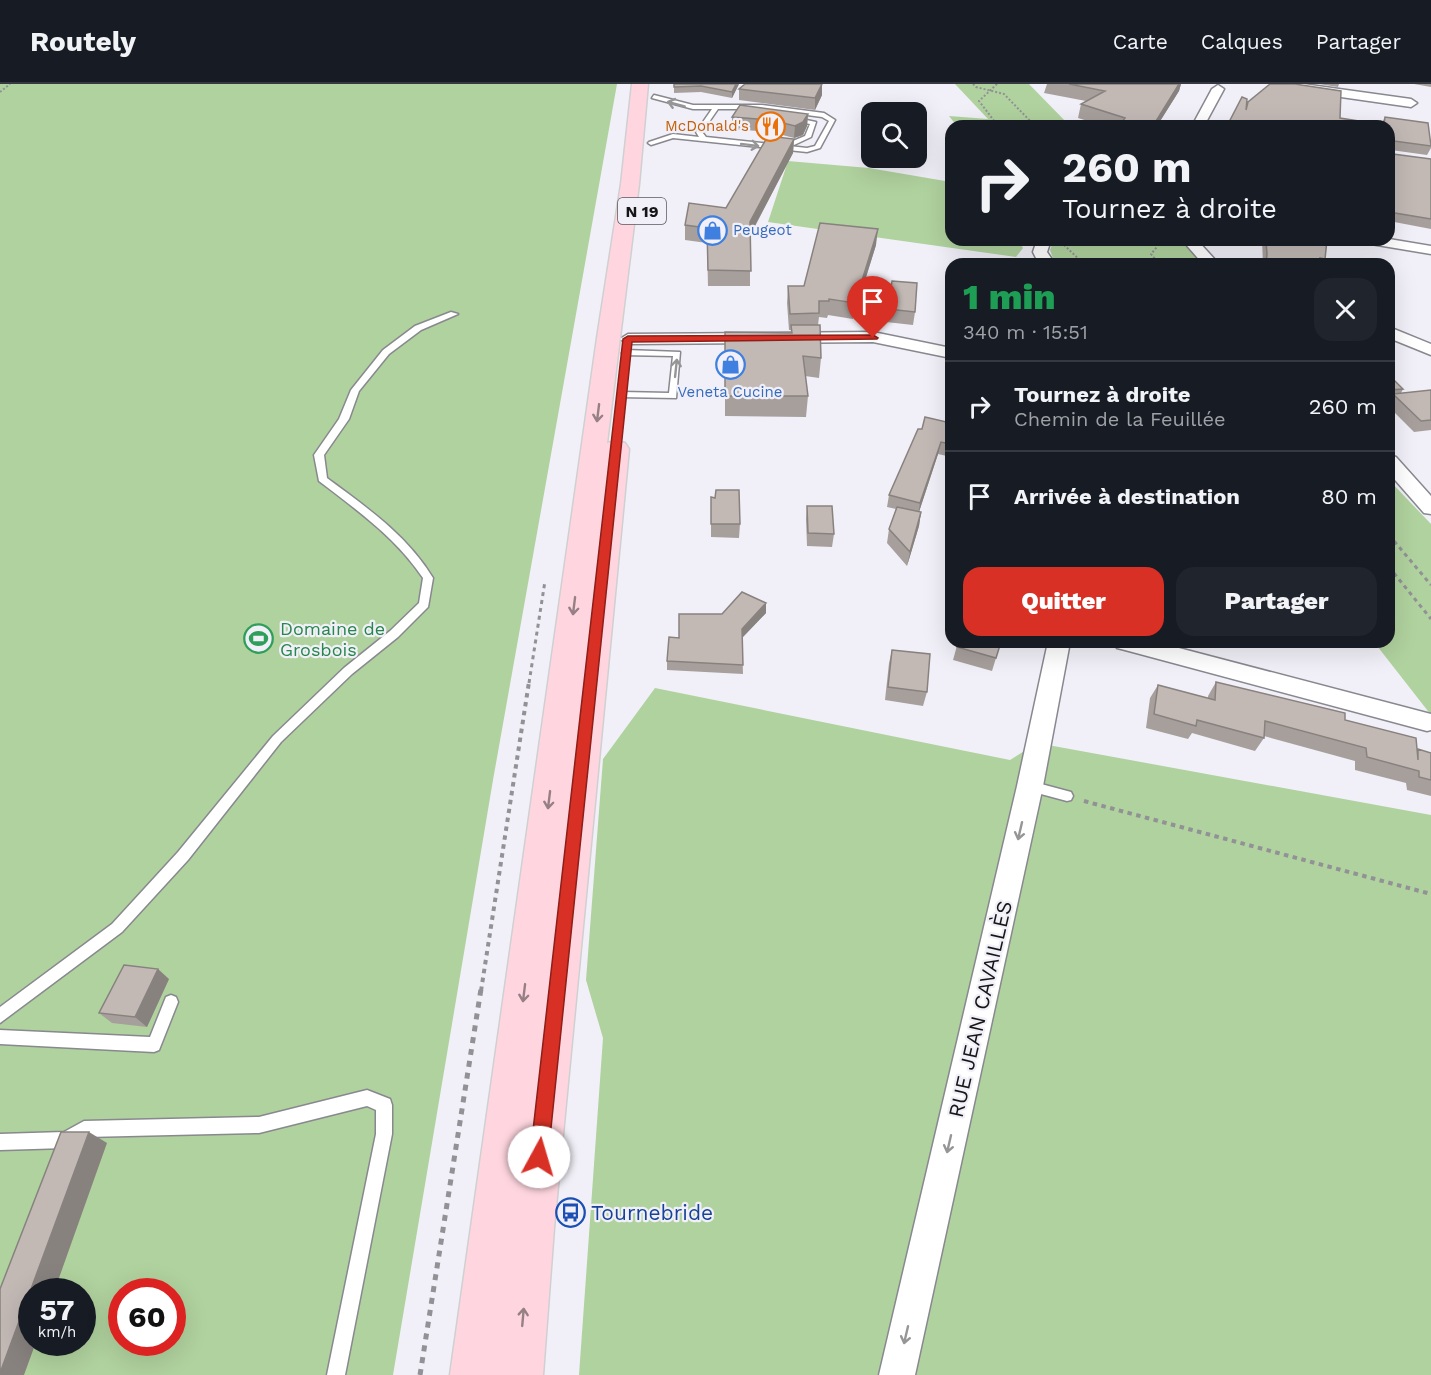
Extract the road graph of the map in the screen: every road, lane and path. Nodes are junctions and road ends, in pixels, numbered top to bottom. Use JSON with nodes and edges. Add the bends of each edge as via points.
{"nodes":[{"id":1,"x":10,"y":84,"type":"edge"},
{"id":2,"x":973,"y":84,"type":"edge"},
{"id":3,"x":997,"y":84,"type":"edge"},
{"id":4,"x":1278,"y":84,"type":"edge"},
{"id":5,"x":650,"y":88,"type":"edge"},
{"id":6,"x":1231,"y":88,"type":"dead end"},
{"id":7,"x":990,"y":90,"type":"junction"},
{"id":8,"x":0,"y":92,"type":"edge"},
{"id":9,"x":1411,"y":103,"type":"dead end"},
{"id":10,"x":719,"y":107,"type":"junction"},
{"id":11,"x":754,"y":116,"type":"edge"},
{"id":12,"x":788,"y":119,"type":"edge"},
{"id":13,"x":993,"y":120,"type":"edge"},
{"id":14,"x":1029,"y":120,"type":"edge"},
{"id":15,"x":1200,"y":120,"type":"edge"},
{"id":16,"x":777,"y":137,"type":"edge"},
{"id":17,"x":704,"y":138,"type":"junction"},
{"id":18,"x":651,"y":143,"type":"junction"},
{"id":19,"x":794,"y":143,"type":"junction"},
{"id":20,"x":1395,"y":244,"type":"edge"},
{"id":21,"x":1065,"y":246,"type":"edge"},
{"id":22,"x":1157,"y":246,"type":"edge"},
{"id":23,"x":1194,"y":246,"type":"edge"},
{"id":24,"x":1431,"y":250,"type":"edge"},
{"id":25,"x":1078,"y":258,"type":"edge"},
{"id":26,"x":1154,"y":258,"type":"edge"},
{"id":27,"x":1206,"y":258,"type":"edge"},
{"id":28,"x":454,"y":314,"type":"dead end"},
{"id":29,"x":629,"y":328,"type":"junction"},
{"id":30,"x":1395,"y":335,"type":"edge"},
{"id":31,"x":1431,"y":350,"type":"edge"},
{"id":32,"x":945,"y":352,"type":"edge"},
{"id":33,"x":622,"y":395,"type":"junction"},
{"id":34,"x":1395,"y":469,"type":"edge"},
{"id":35,"x":1431,"y":508,"type":"edge"},
{"id":36,"x":1395,"y":542,"type":"edge"},
{"id":37,"x":1395,"y":574,"type":"edge"},
{"id":38,"x":546,"y":575,"type":"dead end"},
{"id":39,"x":1431,"y":585,"type":"edge"},
{"id":40,"x":1431,"y":619,"type":"edge"},
{"id":41,"x":1058,"y":648,"type":"edge"},
{"id":42,"x":1148,"y":648,"type":"edge"},
{"id":43,"x":1427,"y":722,"type":"dead end"},
{"id":44,"x":1030,"y":786,"type":"junction"},
{"id":45,"x":1066,"y":796,"type":"joint"},
{"id":46,"x":1431,"y":894,"type":"edge"},
{"id":47,"x":171,"y":1002,"type":"dead end"},
{"id":48,"x":0,"y":1016,"type":"edge"},
{"id":49,"x":0,"y":1037,"type":"edge"},
{"id":50,"x":60,"y":1140,"type":"junction"},
{"id":51,"x":0,"y":1142,"type":"edge"},
{"id":52,"x":52,"y":1162,"type":"edge"},
{"id":53,"x":336,"y":1375,"type":"edge"},
{"id":54,"x":420,"y":1375,"type":"edge"},
{"id":55,"x":475,"y":1375,"type":"edge"},
{"id":56,"x":518,"y":1375,"type":"edge"},
{"id":57,"x":897,"y":1375,"type":"edge"}],
"edges":[{"from":1,"to":8,"type":"path"},
{"from":2,"to":7,"type":"path"},
{"from":3,"to":7,"type":"path"},
{"from":4,"to":9,"type":"street"},
{"from":10,"to":5,"type":"lane","one_way":true,"via":[[681,105]]},
{"from":5,"to":18,"type":"main road","number":"N 19"},
{"from":5,"to":55,"type":"main road","number":"N 19","one_way":true,"via":[[630,184],[608,338]]},
{"from":6,"to":15,"type":"street","via":[[1212,87]]},
{"from":7,"to":13,"type":"path","via":[[979,101]]},
{"from":7,"to":14,"type":"path","via":[[1004,94]]},
{"from":10,"to":11,"type":"lane"},
{"from":10,"to":17,"type":"lane","via":[[699,132]]},
{"from":17,"to":10,"type":"lane","one_way":true,"via":[[807,150],[818,147],[832,120],[824,115],[762,107]]},
{"from":12,"to":19,"type":"lane","via":[[814,123],[808,137]]},
{"from":16,"to":19,"type":"lane"},
{"from":17,"to":18,"type":"lane","via":[[674,136]]},
{"from":17,"to":19,"type":"lane","via":[[731,134]]},
{"from":18,"to":29,"type":"main road","number":"N 19"},
{"from":20,"to":24,"type":"street"},
{"from":21,"to":25,"type":"path"},
{"from":22,"to":26,"type":"path","via":[[1151,254]]},
{"from":23,"to":27,"type":"street"},
{"from":28,"to":48,"type":"lane","via":[[418,328],[386,352],[355,390],[344,419],[319,455],[322,479],[378,521],[415,556],[428,578],[424,604],[277,739],[183,856],[117,928]]},
{"from":29,"to":32,"type":"street","via":[[873,338]]},
{"from":29,"to":33,"type":"main road","number":"N 19"},
{"from":33,"to":29,"type":"lane","one_way":true,"via":[[673,396],[677,354]]},
{"from":30,"to":31,"type":"street"},
{"from":56,"to":33,"type":"main road","number":"N 19","one_way":true},
{"from":34,"to":35,"type":"street"},
{"from":36,"to":39,"type":"path"},
{"from":37,"to":40,"type":"path"},
{"from":38,"to":54,"type":"path"},
{"from":41,"to":44,"type":"street","name":"RUE JEAN CAVAILLÈS"},
{"from":42,"to":43,"type":"street"},
{"from":44,"to":45,"type":"lane"},
{"from":44,"to":57,"type":"street","name":"RUE JEAN CAVAILLÈS","one_way":true},
{"from":45,"to":46,"type":"path"},
{"from":47,"to":49,"type":"lane","via":[[154,1045]]},
{"from":50,"to":51,"type":"lane"},
{"from":50,"to":52,"type":"lane"},
{"from":50,"to":53,"type":"lane","via":[[84,1129],[259,1125],[367,1098],[384,1105],[384,1134]]}]}
